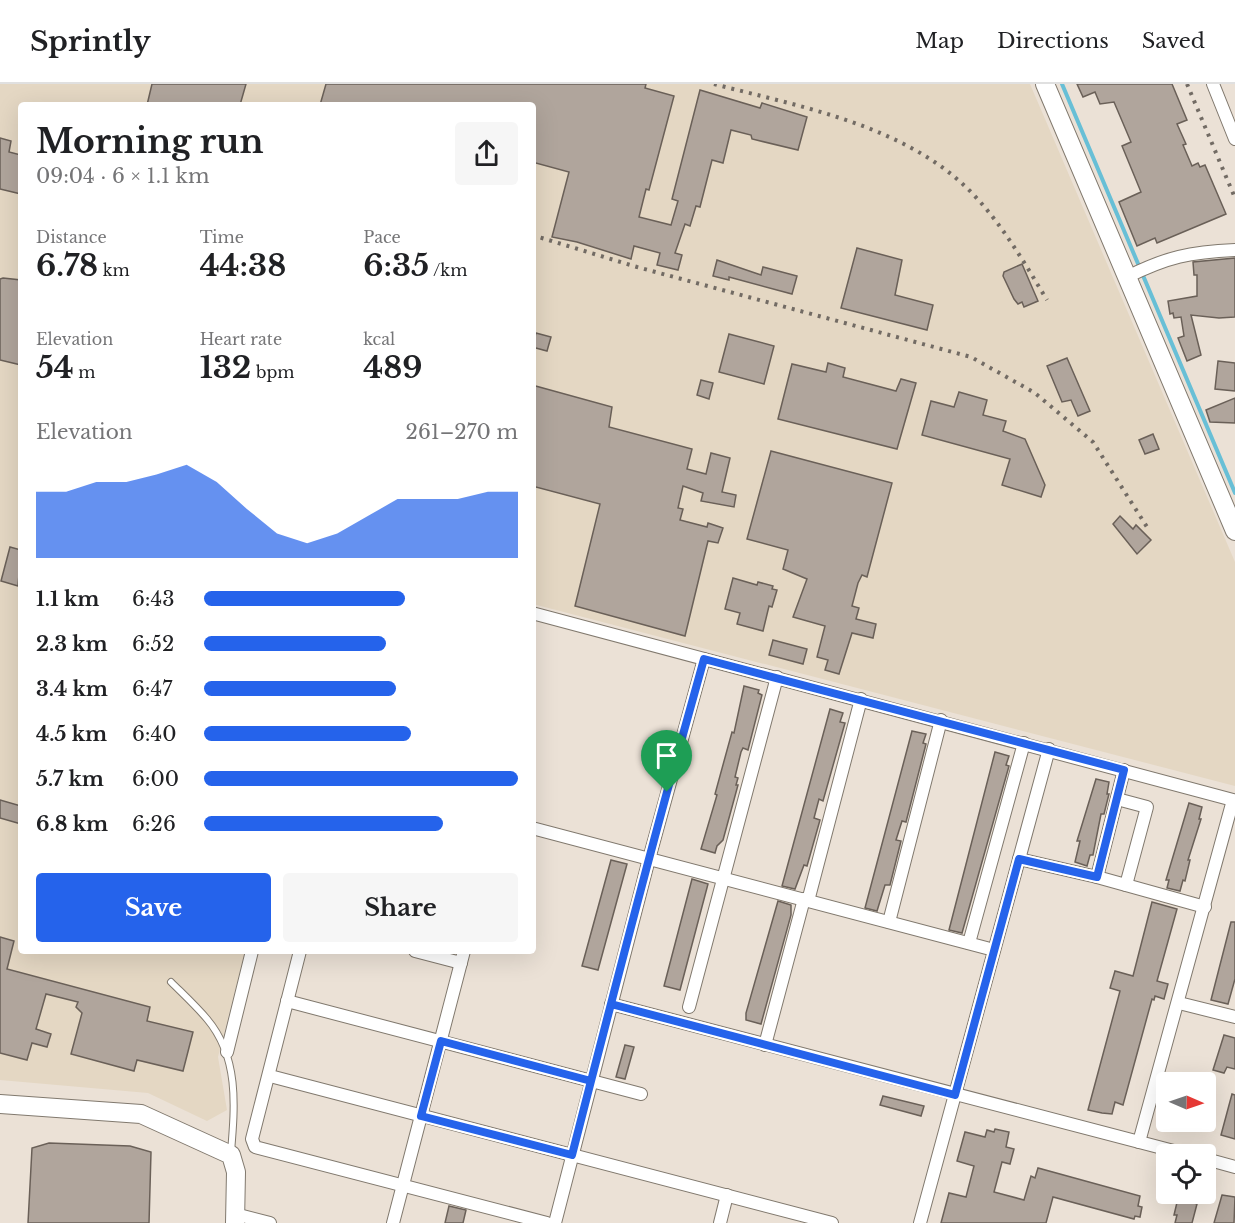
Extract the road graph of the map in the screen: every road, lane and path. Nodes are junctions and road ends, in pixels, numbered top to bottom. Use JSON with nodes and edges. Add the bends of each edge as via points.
{"nodes":[{"id":1,"x":1045,"y":84,"type":"edge"},
{"id":2,"x":1213,"y":84,"type":"edge"},
{"id":3,"x":1235,"y":140,"type":"edge"},
{"id":4,"x":1235,"y":250,"type":"edge"},
{"id":5,"x":1136,"y":273,"type":"junction"},
{"id":6,"x":1235,"y":531,"type":"edge"},
{"id":7,"x":536,"y":614,"type":"edge"},
{"id":8,"x":704,"y":659,"type":"junction"},
{"id":9,"x":777,"y":677,"type":"junction"},
{"id":10,"x":861,"y":699,"type":"junction"},
{"id":11,"x":941,"y":720,"type":"junction"},
{"id":12,"x":1024,"y":742,"type":"junction"},
{"id":13,"x":1049,"y":749,"type":"junction"},
{"id":14,"x":1124,"y":770,"type":"junction"},
{"id":15,"x":1117,"y":799,"type":"junction"},
{"id":16,"x":536,"y":829,"type":"edge"},
{"id":17,"x":1222,"y":848,"type":"junction"},
{"id":18,"x":1235,"y":852,"type":"edge"},
{"id":19,"x":649,"y":859,"type":"junction"},
{"id":20,"x":1019,"y":859,"type":"junction"},
{"id":21,"x":1097,"y":877,"type":"junction"},
{"id":22,"x":723,"y":878,"type":"junction"},
{"id":23,"x":1126,"y":885,"type":"junction"},
{"id":24,"x":806,"y":900,"type":"junction"},
{"id":25,"x":1205,"y":908,"type":"junction"},
{"id":26,"x":889,"y":922,"type":"junction"},
{"id":27,"x":969,"y":943,"type":"junction"},
{"id":28,"x":994,"y":950,"type":"junction"},
{"id":29,"x":251,"y":954,"type":"edge"},
{"id":30,"x":299,"y":954,"type":"edge"},
{"id":31,"x":439,"y":954,"type":"edge"},
{"id":32,"x":463,"y":957,"type":"edge"},
{"id":33,"x":171,"y":982,"type":"dead end"},
{"id":34,"x":287,"y":1000,"type":"junction"},
{"id":35,"x":1179,"y":1003,"type":"junction"},
{"id":36,"x":611,"y":1004,"type":"junction"},
{"id":37,"x":689,"y":1007,"type":"dead end"},
{"id":38,"x":1235,"y":1017,"type":"edge"},
{"id":39,"x":441,"y":1041,"type":"junction"},
{"id":40,"x":765,"y":1045,"type":"junction"},
{"id":41,"x":227,"y":1052,"type":"junction"},
{"id":42,"x":270,"y":1076,"type":"junction"},
{"id":43,"x":591,"y":1081,"type":"junction"},
{"id":44,"x":641,"y":1094,"type":"dead end"},
{"id":45,"x":955,"y":1095,"type":"junction"},
{"id":46,"x":0,"y":1104,"type":"edge"},
{"id":47,"x":421,"y":1116,"type":"junction"},
{"id":48,"x":1139,"y":1142,"type":"junction"},
{"id":49,"x":1156,"y":1146,"type":"edge"},
{"id":50,"x":231,"y":1155,"type":"junction"},
{"id":51,"x":572,"y":1155,"type":"junction"},
{"id":52,"x":1216,"y":1162,"type":"edge"},
{"id":53,"x":1235,"y":1167,"type":"edge"},
{"id":54,"x":403,"y":1186,"type":"junction"},
{"id":55,"x":727,"y":1196,"type":"junction"},
{"id":56,"x":235,"y":1219,"type":"edge"},
{"id":57,"x":270,"y":1223,"type":"edge"},
{"id":58,"x":393,"y":1223,"type":"edge"},
{"id":59,"x":547,"y":1223,"type":"edge"},
{"id":60,"x":555,"y":1223,"type":"edge"},
{"id":61,"x":720,"y":1223,"type":"edge"},
{"id":62,"x":832,"y":1223,"type":"edge"},
{"id":63,"x":920,"y":1223,"type":"edge"}],
"edges":[{"from":1,"to":5,"type":"street"},
{"from":2,"to":3,"type":"street"},
{"from":4,"to":5,"type":"street","via":[[1192,252]]},
{"from":5,"to":6,"type":"street"},
{"from":7,"to":8,"type":"street"},
{"from":8,"to":9,"type":"street"},
{"from":8,"to":19,"type":"street"},
{"from":9,"to":10,"type":"street"},
{"from":9,"to":22,"type":"street"},
{"from":10,"to":11,"type":"street"},
{"from":10,"to":24,"type":"street"},
{"from":11,"to":12,"type":"street"},
{"from":11,"to":26,"type":"street"},
{"from":12,"to":13,"type":"street"},
{"from":12,"to":27,"type":"street"},
{"from":13,"to":14,"type":"street"},
{"from":13,"to":20,"type":"street"},
{"from":14,"to":15,"type":"street"},
{"from":14,"to":17,"type":"street","via":[[1233,800]]},
{"from":15,"to":21,"type":"street"},
{"from":15,"to":23,"type":"street","via":[[1146,807]]},
{"from":16,"to":19,"type":"street"},
{"from":17,"to":18,"type":"street"},
{"from":17,"to":25,"type":"street"},
{"from":19,"to":22,"type":"street"},
{"from":19,"to":36,"type":"street"},
{"from":20,"to":21,"type":"street"},
{"from":20,"to":28,"type":"street"},
{"from":21,"to":23,"type":"street"},
{"from":22,"to":24,"type":"street"},
{"from":22,"to":37,"type":"street"},
{"from":23,"to":25,"type":"street"},
{"from":24,"to":26,"type":"street"},
{"from":24,"to":40,"type":"street"},
{"from":25,"to":35,"type":"street"},
{"from":26,"to":27,"type":"street"},
{"from":27,"to":28,"type":"street"},
{"from":28,"to":45,"type":"street"},
{"from":29,"to":41,"type":"street"},
{"from":30,"to":34,"type":"street"},
{"from":31,"to":32,"type":"street"},
{"from":32,"to":39,"type":"street"},
{"from":33,"to":41,"type":"lane","via":[[208,1020]]},
{"from":34,"to":39,"type":"street"},
{"from":34,"to":42,"type":"street"},
{"from":35,"to":38,"type":"street"},
{"from":35,"to":48,"type":"street"},
{"from":36,"to":40,"type":"street"},
{"from":36,"to":43,"type":"street"},
{"from":39,"to":43,"type":"street"},
{"from":39,"to":47,"type":"street"},
{"from":40,"to":45,"type":"street"},
{"from":41,"to":50,"type":"lane","via":[[234,1083]]},
{"from":42,"to":47,"type":"street"},
{"from":42,"to":54,"type":"street","via":[[252,1139],[255,1147]]},
{"from":43,"to":44,"type":"street"},
{"from":43,"to":51,"type":"street"},
{"from":45,"to":48,"type":"street"},
{"from":45,"to":63,"type":"street"},
{"from":46,"to":50,"type":"street","via":[[141,1114]]},
{"from":47,"to":51,"type":"street"},
{"from":47,"to":54,"type":"street"},
{"from":48,"to":49,"type":"street"},
{"from":50,"to":56,"type":"street","via":[[236,1172]]},
{"from":51,"to":55,"type":"street"},
{"from":51,"to":60,"type":"street"},
{"from":52,"to":53,"type":"street"},
{"from":54,"to":58,"type":"street"},
{"from":54,"to":59,"type":"street"},
{"from":55,"to":61,"type":"street"},
{"from":55,"to":62,"type":"street"},
{"from":56,"to":57,"type":"street"}]}
